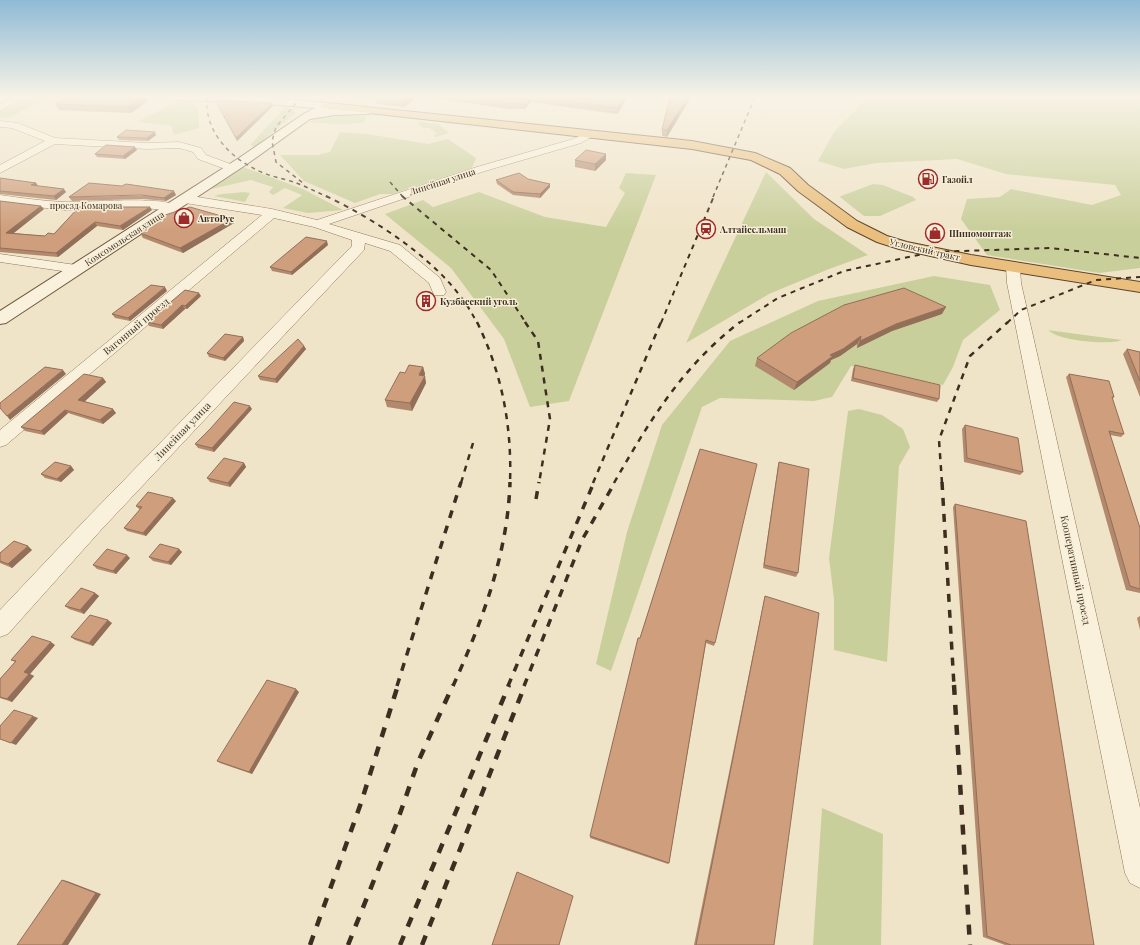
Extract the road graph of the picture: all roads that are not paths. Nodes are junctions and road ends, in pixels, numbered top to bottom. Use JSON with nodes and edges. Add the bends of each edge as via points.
{"nodes":[{"id":1,"x":53,"y":141,"type":"edge"},
{"id":2,"x":55,"y":141,"type":"edge"},
{"id":3,"x":271,"y":141,"type":"edge"},
{"id":4,"x":577,"y":141,"type":"edge"},
{"id":5,"x":646,"y":141,"type":"edge"},
{"id":6,"x":232,"y":168,"type":"junction"},
{"id":7,"x":0,"y":170,"type":"edge"},
{"id":8,"x":0,"y":198,"type":"edge"},
{"id":9,"x":185,"y":199,"type":"junction"},
{"id":10,"x":171,"y":207,"type":"junction"},
{"id":11,"x":272,"y":213,"type":"junction"},
{"id":12,"x":318,"y":224,"type":"junction"},
{"id":13,"x":358,"y":236,"type":"junction"},
{"id":14,"x":0,"y":258,"type":"edge"},
{"id":15,"x":1012,"y":267,"type":"junction"},
{"id":16,"x":76,"y":269,"type":"junction"},
{"id":17,"x":1140,"y":287,"type":"edge"},
{"id":18,"x":439,"y":292,"type":"dead end"},
{"id":19,"x":0,"y":319,"type":"edge"},
{"id":20,"x":0,"y":440,"type":"edge"},
{"id":21,"x":0,"y":626,"type":"edge"},
{"id":22,"x":1140,"y":873,"type":"edge"}],
"edges":[{"from":1,"to":7,"type":"street"},
{"from":2,"to":6,"type":"street","via":[[147,146],[179,145],[196,150],[202,157]]},
{"from":3,"to":6,"type":"main road","name":"Комсомольская улица"},
{"from":4,"to":12,"type":"street","name":"Линейная улица","via":[[475,171]]},
{"from":5,"to":15,"type":"highway","name":"Угловский тракт","via":[[755,157],[780,168],[852,224],[882,239],[932,252]]},
{"from":6,"to":9,"type":"main road","name":"Комсомольская улица"},
{"from":8,"to":10,"type":"street","name":"проезд Комарова","via":[[65,206],[146,204]]},
{"from":9,"to":10,"type":"main road","name":"Комсомольская улица"},
{"from":9,"to":11,"type":"street"},
{"from":10,"to":16,"type":"main road","name":"Комсомольская улица"},
{"from":11,"to":12,"type":"street"},
{"from":11,"to":20,"type":"street","name":"Вагонный проезд"},
{"from":12,"to":13,"type":"street"},
{"from":13,"to":18,"type":"street","via":[[395,248],[435,281]]},
{"from":13,"to":21,"type":"street","name":"Линейная улица","via":[[358,247]]},
{"from":14,"to":16,"type":"street"},
{"from":15,"to":17,"type":"highway","name":"Угловский тракт"},
{"from":15,"to":22,"type":"street","name":"Кооперативный проезд"},
{"from":16,"to":19,"type":"main road","name":"Комсомольская улица"}]}
